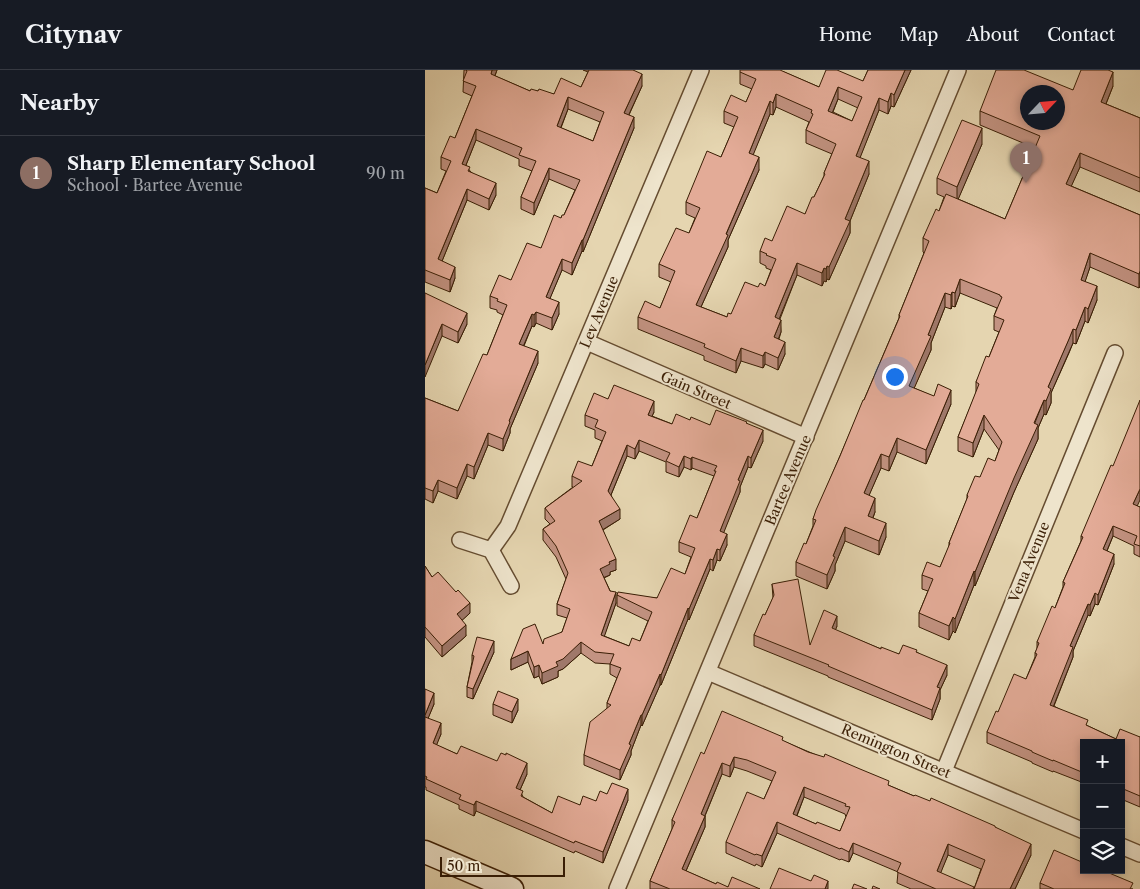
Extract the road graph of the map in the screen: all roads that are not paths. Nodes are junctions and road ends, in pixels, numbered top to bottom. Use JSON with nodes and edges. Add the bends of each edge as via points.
{"nodes":[{"id":1,"x":701,"y":70,"type":"edge"},
{"id":2,"x":958,"y":70,"type":"edge"},
{"id":3,"x":587,"y":342,"type":"junction"},
{"id":4,"x":1115,"y":353,"type":"dead end"},
{"id":5,"x":806,"y":437,"type":"junction"},
{"id":6,"x":460,"y":540,"type":"dead end"},
{"id":7,"x":491,"y":550,"type":"junction"},
{"id":8,"x":511,"y":586,"type":"dead end"},
{"id":9,"x":707,"y":672,"type":"junction"},
{"id":10,"x":944,"y":771,"type":"junction"},
{"id":11,"x":1082,"y":829,"type":"edge"},
{"id":12,"x":1125,"y":848,"type":"edge"},
{"id":13,"x":425,"y":852,"type":"edge"},
{"id":14,"x":1140,"y":854,"type":"edge"},
{"id":15,"x":512,"y":889,"type":"edge"},
{"id":16,"x":617,"y":889,"type":"edge"}],
"edges":[{"from":1,"to":3,"type":"street","name":"Lev Avenue"},
{"from":2,"to":5,"type":"street","name":"Bartee Avenue"},
{"from":3,"to":5,"type":"street","name":"Gain Street"},
{"from":3,"to":7,"type":"street","name":"Lev Avenue","via":[[508,526]]},
{"from":4,"to":10,"type":"street","name":"Vena Avenue"},
{"from":5,"to":9,"type":"street","name":"Bartee Avenue"},
{"from":6,"to":7,"type":"street"},
{"from":7,"to":8,"type":"street"},
{"from":9,"to":10,"type":"street","name":"Remington Street"},
{"from":9,"to":16,"type":"street","name":"Bartee Avenue"},
{"from":10,"to":11,"type":"street","name":"Remington Street"},
{"from":12,"to":14,"type":"street"},
{"from":13,"to":15,"type":"main road"}]}
